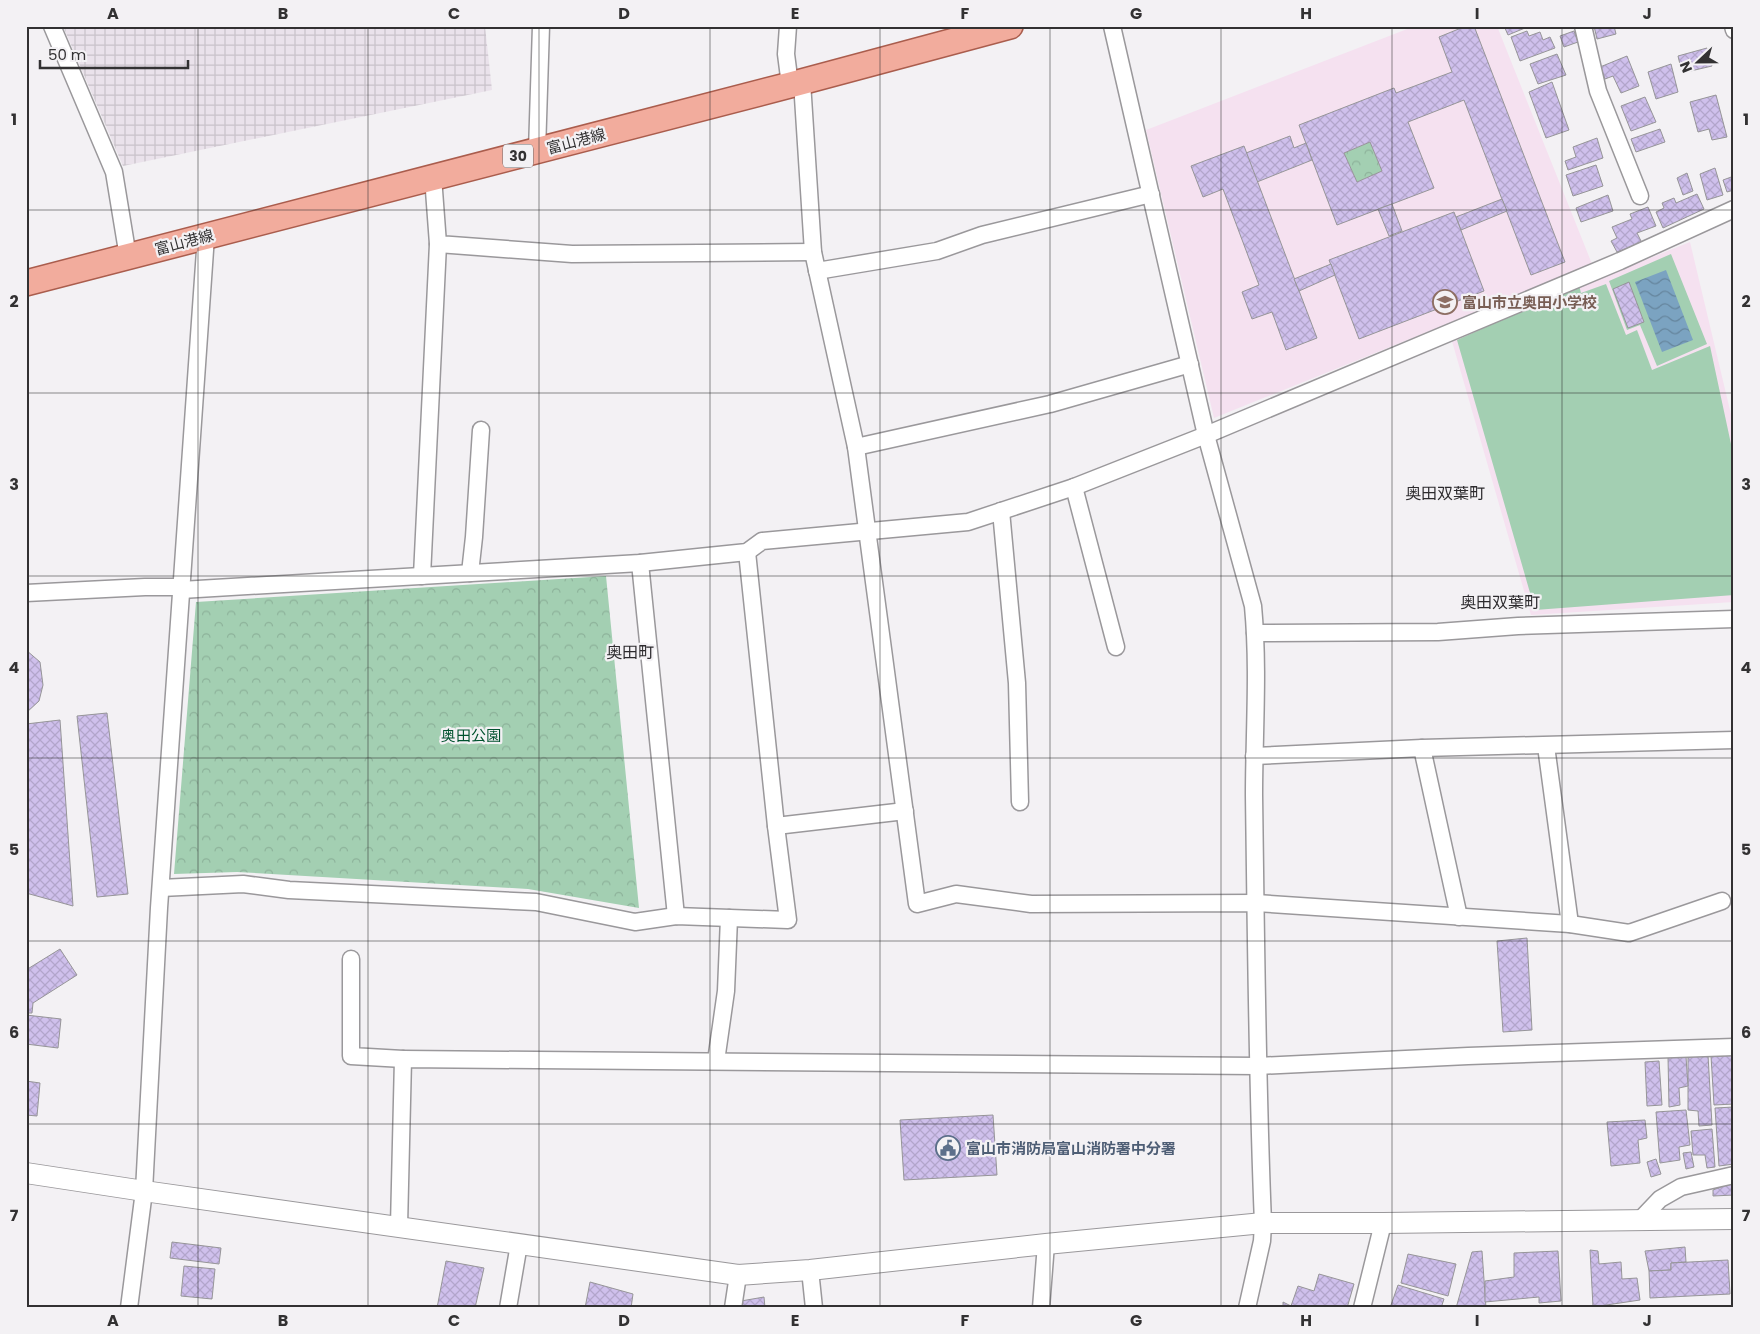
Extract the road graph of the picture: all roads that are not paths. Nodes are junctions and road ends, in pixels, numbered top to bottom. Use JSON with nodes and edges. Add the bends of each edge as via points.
{"nodes":[{"id":1,"x":52,"y":26,"type":"edge"},
{"id":2,"x":541,"y":26,"type":"edge"},
{"id":3,"x":788,"y":26,"type":"edge"},
{"id":4,"x":1010,"y":26,"type":"edge"},
{"id":5,"x":1112,"y":26,"type":"edge"},
{"id":6,"x":1583,"y":26,"type":"edge"},
{"id":7,"x":1733,"y":26,"type":"edge"},
{"id":8,"x":1734,"y":30,"type":"edge"},
{"id":9,"x":796,"y":83,"type":"junction"},
{"id":10,"x":537,"y":151,"type":"junction"},
{"id":11,"x":433,"y":177,"type":"junction"},
{"id":12,"x":1151,"y":194,"type":"junction"},
{"id":13,"x":1640,"y":196,"type":"dead end"},
{"id":14,"x":1734,"y":208,"type":"edge"},
{"id":15,"x":206,"y":236,"type":"junction"},
{"id":16,"x":438,"y":244,"type":"junction"},
{"id":17,"x":813,"y":252,"type":"junction"},
{"id":18,"x":128,"y":257,"type":"junction"},
{"id":19,"x":817,"y":271,"type":"junction"},
{"id":20,"x":26,"y":283,"type":"edge"},
{"id":21,"x":1190,"y":364,"type":"junction"},
{"id":22,"x":481,"y":430,"type":"dead end"},
{"id":23,"x":1206,"y":435,"type":"junction"},
{"id":24,"x":856,"y":447,"type":"junction"},
{"id":25,"x":1074,"y":487,"type":"junction"},
{"id":26,"x":1000,"y":511,"type":"junction"},
{"id":27,"x":868,"y":531,"type":"junction"},
{"id":28,"x":747,"y":552,"type":"junction"},
{"id":29,"x":640,"y":563,"type":"junction"},
{"id":30,"x":470,"y":573,"type":"junction"},
{"id":31,"x":422,"y":576,"type":"junction"},
{"id":32,"x":181,"y":588,"type":"junction"},
{"id":33,"x":26,"y":593,"type":"edge"},
{"id":34,"x":1734,"y":619,"type":"edge"},
{"id":35,"x":1255,"y":633,"type":"junction"},
{"id":36,"x":1116,"y":647,"type":"dead end"},
{"id":37,"x":1734,"y":740,"type":"edge"},
{"id":38,"x":1546,"y":746,"type":"junction"},
{"id":39,"x":1422,"y":748,"type":"junction"},
{"id":40,"x":1254,"y":756,"type":"junction"},
{"id":41,"x":1020,"y":802,"type":"dead end"},
{"id":42,"x":905,"y":811,"type":"junction"},
{"id":43,"x":776,"y":826,"type":"junction"},
{"id":44,"x":161,"y":888,"type":"junction"},
{"id":45,"x":1722,"y":900,"type":"dead end"},
{"id":46,"x":1256,"y":903,"type":"junction"},
{"id":47,"x":676,"y":916,"type":"junction"},
{"id":48,"x":1459,"y":917,"type":"junction"},
{"id":49,"x":729,"y":918,"type":"junction"},
{"id":50,"x":1570,"y":924,"type":"junction"},
{"id":51,"x":351,"y":959,"type":"dead end"},
{"id":52,"x":1734,"y":1047,"type":"edge"},
{"id":53,"x":403,"y":1059,"type":"junction"},
{"id":54,"x":716,"y":1061,"type":"junction"},
{"id":55,"x":1258,"y":1066,"type":"junction"},
{"id":56,"x":26,"y":1173,"type":"edge"},
{"id":57,"x":1734,"y":1175,"type":"edge"},
{"id":58,"x":144,"y":1191,"type":"junction"},
{"id":59,"x":1734,"y":1219,"type":"edge"},
{"id":60,"x":1640,"y":1220,"type":"junction"},
{"id":61,"x":1263,"y":1223,"type":"junction"},
{"id":62,"x":1383,"y":1223,"type":"junction"},
{"id":63,"x":399,"y":1226,"type":"junction"},
{"id":64,"x":519,"y":1244,"type":"junction"},
{"id":65,"x":1046,"y":1244,"type":"junction"},
{"id":66,"x":810,"y":1270,"type":"junction"},
{"id":67,"x":738,"y":1275,"type":"junction"},
{"id":68,"x":128,"y":1308,"type":"edge"},
{"id":69,"x":508,"y":1308,"type":"edge"},
{"id":70,"x":733,"y":1308,"type":"edge"},
{"id":71,"x":814,"y":1308,"type":"edge"},
{"id":72,"x":1041,"y":1308,"type":"edge"},
{"id":73,"x":1247,"y":1308,"type":"edge"},
{"id":74,"x":1362,"y":1308,"type":"edge"}],
"edges":[{"from":1,"to":18,"type":"street","via":[[114,172]]},
{"from":2,"to":10,"type":"street"},
{"from":3,"to":9,"type":"street","via":[[786,54]]},
{"from":4,"to":9,"type":"main road","name":"富山港線","number":"30"},
{"from":5,"to":12,"type":"street"},
{"from":6,"to":13,"type":"street","via":[[1598,90]]},
{"from":7,"to":8,"type":"street"},
{"from":9,"to":10,"type":"main road","name":"富山港線","number":"30"},
{"from":9,"to":17,"type":"street"},
{"from":10,"to":11,"type":"main road","name":"富山港線","number":"30"},
{"from":11,"to":15,"type":"main road","name":"富山港線","number":"30"},
{"from":11,"to":16,"type":"street"},
{"from":12,"to":19,"type":"street","via":[[982,234],[937,250]]},
{"from":12,"to":21,"type":"street"},
{"from":14,"to":23,"type":"street","via":[[1620,261]]},
{"from":15,"to":18,"type":"main road","name":"富山港線","number":"30"},
{"from":15,"to":32,"type":"street"},
{"from":16,"to":17,"type":"street","via":[[572,254]]},
{"from":16,"to":31,"type":"street"},
{"from":17,"to":19,"type":"street"},
{"from":18,"to":20,"type":"main road","name":"富山港線","number":"30"},
{"from":19,"to":24,"type":"street"},
{"from":21,"to":23,"type":"street"},
{"from":21,"to":24,"type":"street","via":[[1050,404]]},
{"from":22,"to":30,"type":"street"},
{"from":23,"to":25,"type":"street"},
{"from":23,"to":35,"type":"street","via":[[1253,606]]},
{"from":24,"to":27,"type":"street"},
{"from":25,"to":26,"type":"street"},
{"from":25,"to":36,"type":"street"},
{"from":26,"to":27,"type":"street","via":[[968,522]]},
{"from":26,"to":41,"type":"street","via":[[1017,683]]},
{"from":27,"to":28,"type":"street","via":[[762,540]]},
{"from":27,"to":42,"type":"street"},
{"from":28,"to":29,"type":"street"},
{"from":28,"to":43,"type":"street"},
{"from":29,"to":30,"type":"street"},
{"from":29,"to":47,"type":"street"},
{"from":30,"to":31,"type":"street"},
{"from":31,"to":32,"type":"street"},
{"from":32,"to":33,"type":"street"},
{"from":32,"to":44,"type":"street"},
{"from":34,"to":35,"type":"street","via":[[1438,632]]},
{"from":35,"to":40,"type":"street"},
{"from":37,"to":38,"type":"street"},
{"from":38,"to":39,"type":"street"},
{"from":38,"to":50,"type":"street"},
{"from":39,"to":40,"type":"street"},
{"from":39,"to":48,"type":"street"},
{"from":40,"to":46,"type":"street"},
{"from":42,"to":43,"type":"street"},
{"from":42,"to":46,"type":"street","via":[[917,904],[956,894],[1031,904]]},
{"from":43,"to":49,"type":"street","via":[[788,920]]},
{"from":44,"to":47,"type":"street","via":[[243,884],[289,890],[536,902],[635,922]]},
{"from":44,"to":58,"type":"street"},
{"from":45,"to":50,"type":"street","via":[[1629,933]]},
{"from":46,"to":48,"type":"street"},
{"from":46,"to":55,"type":"street"},
{"from":47,"to":49,"type":"street"},
{"from":48,"to":50,"type":"street"},
{"from":49,"to":54,"type":"street","via":[[726,991]]},
{"from":51,"to":53,"type":"street","via":[[351,1056]]},
{"from":52,"to":55,"type":"street"},
{"from":53,"to":54,"type":"street"},
{"from":53,"to":63,"type":"street"},
{"from":54,"to":55,"type":"street"},
{"from":55,"to":61,"type":"street"},
{"from":56,"to":58,"type":"street"},
{"from":57,"to":60,"type":"street","via":[[1682,1188],[1660,1200]]},
{"from":58,"to":63,"type":"street"},
{"from":58,"to":68,"type":"street"},
{"from":59,"to":60,"type":"street"},
{"from":60,"to":62,"type":"street"},
{"from":61,"to":62,"type":"street"},
{"from":61,"to":65,"type":"street"},
{"from":61,"to":73,"type":"street"},
{"from":62,"to":74,"type":"street"},
{"from":63,"to":64,"type":"street"},
{"from":64,"to":67,"type":"street"},
{"from":64,"to":69,"type":"street"},
{"from":65,"to":66,"type":"street"},
{"from":65,"to":72,"type":"street"},
{"from":66,"to":67,"type":"street"},
{"from":66,"to":71,"type":"street"},
{"from":67,"to":70,"type":"street"}]}
